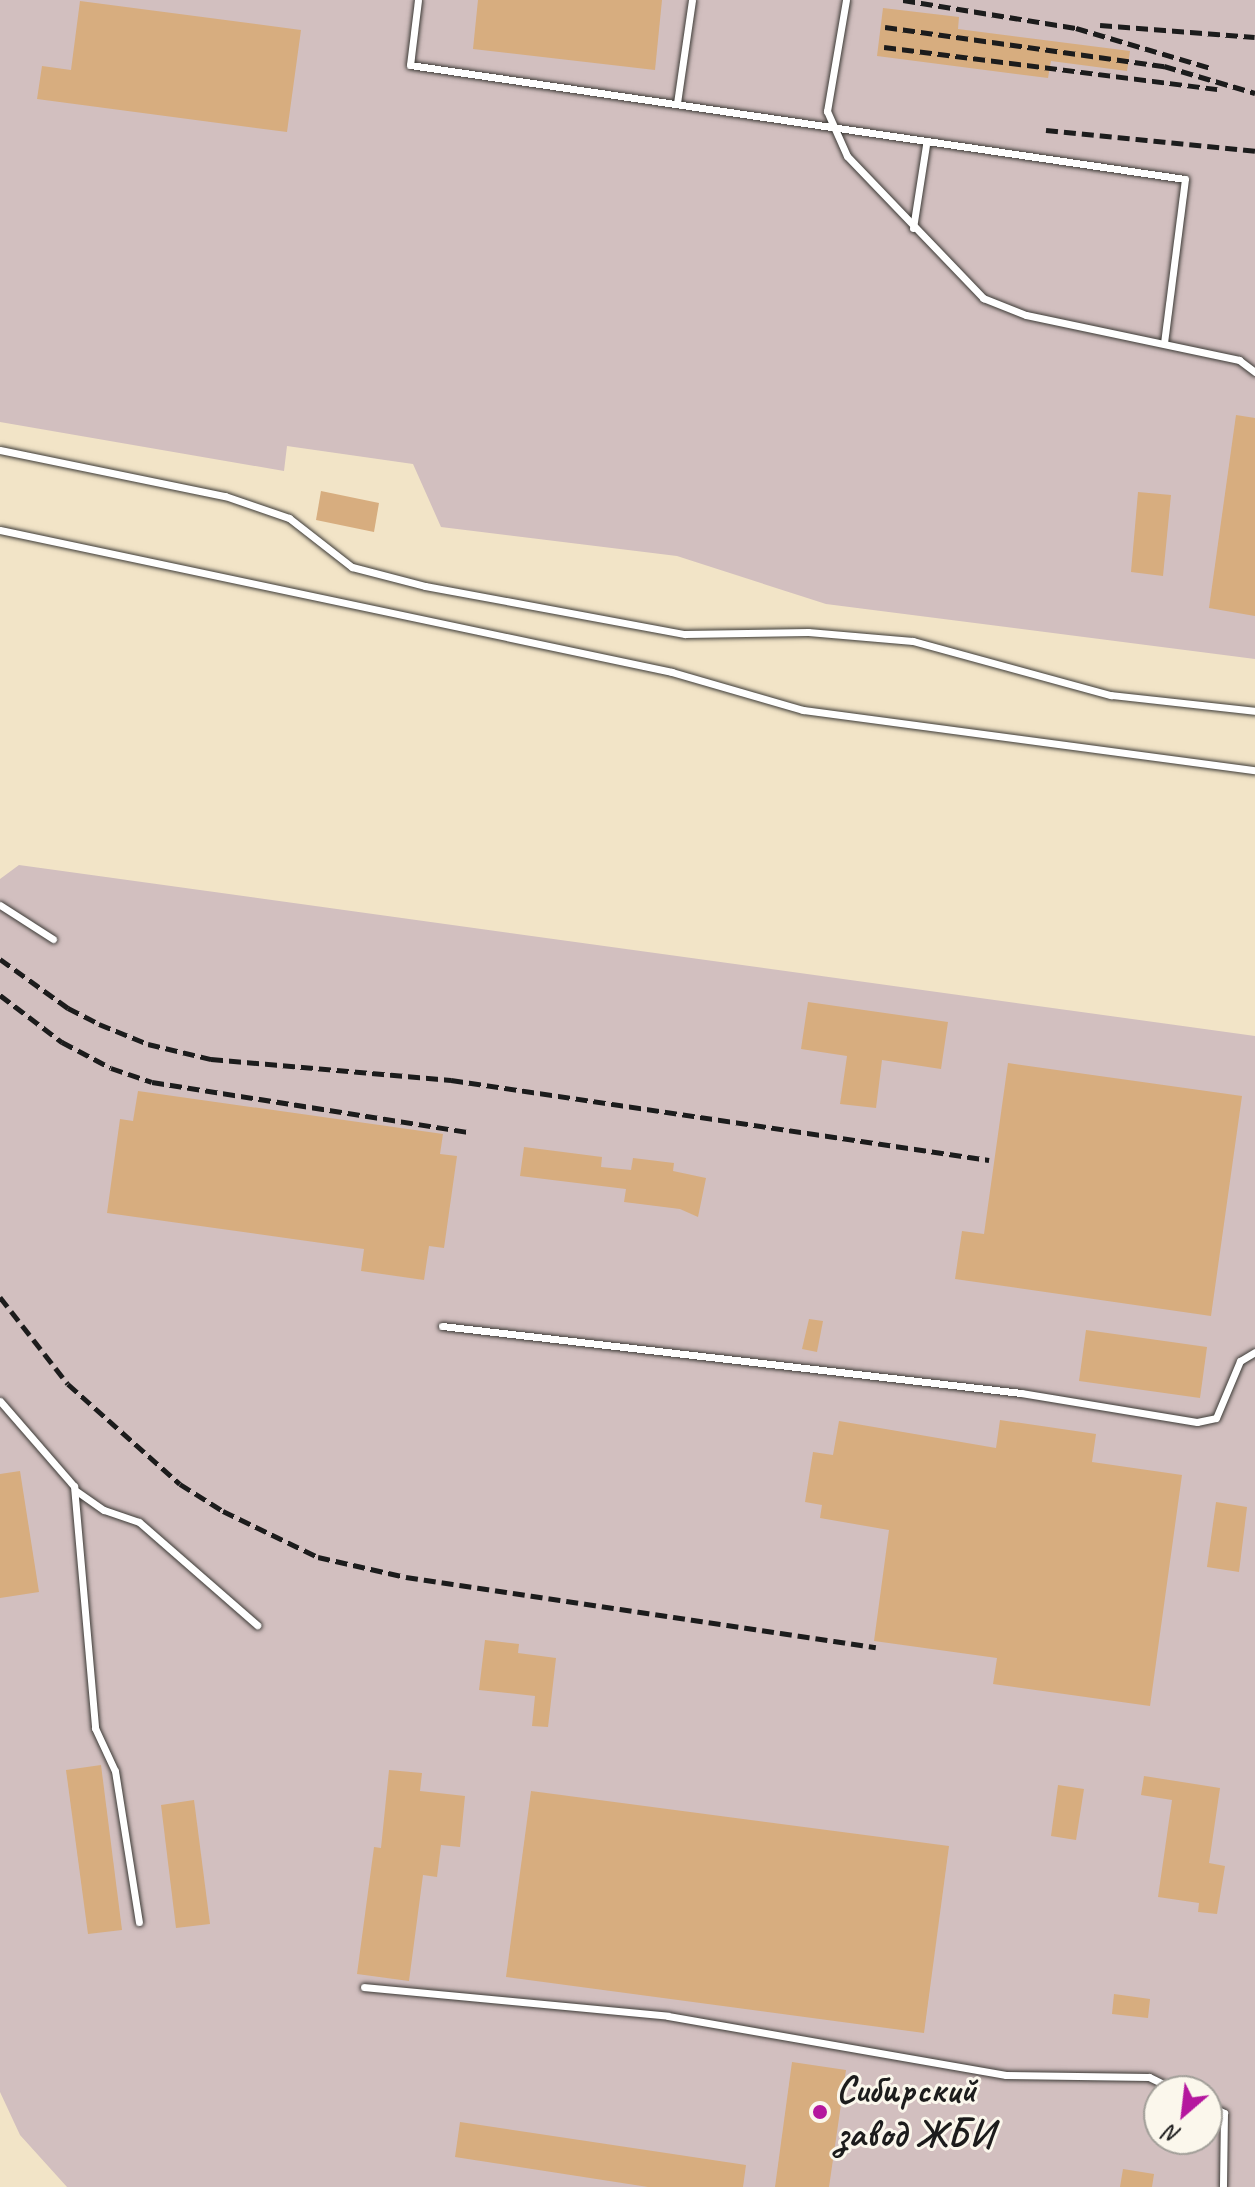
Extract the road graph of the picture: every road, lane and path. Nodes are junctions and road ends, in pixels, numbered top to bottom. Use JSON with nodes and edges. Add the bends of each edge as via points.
{"nodes":[{"id":1,"x":418,"y":0,"type":"edge"},
{"id":2,"x":692,"y":0,"type":"edge"},
{"id":3,"x":846,"y":0,"type":"edge"},
{"id":4,"x":677,"y":103,"type":"junction"},
{"id":5,"x":835,"y":128,"type":"junction"},
{"id":6,"x":926,"y":145,"type":"junction"},
{"id":7,"x":913,"y":228,"type":"junction"},
{"id":8,"x":1164,"y":343,"type":"junction"},
{"id":9,"x":1255,"y":372,"type":"edge"},
{"id":10,"x":0,"y":450,"type":"edge"},
{"id":11,"x":0,"y":530,"type":"edge"},
{"id":12,"x":1255,"y":711,"type":"edge"},
{"id":13,"x":1255,"y":770,"type":"edge"},
{"id":14,"x":0,"y":905,"type":"edge"},
{"id":15,"x":53,"y":939,"type":"dead end"},
{"id":16,"x":442,"y":1326,"type":"dead end"},
{"id":17,"x":1255,"y":1352,"type":"edge"},
{"id":18,"x":0,"y":1401,"type":"edge"},
{"id":19,"x":75,"y":1490,"type":"junction"},
{"id":20,"x":257,"y":1625,"type":"dead end"},
{"id":21,"x":139,"y":1922,"type":"dead end"},
{"id":22,"x":364,"y":1987,"type":"dead end"},
{"id":23,"x":1143,"y":2077,"type":"edge"},
{"id":24,"x":1223,"y":2113,"type":"edge"},
{"id":25,"x":1223,"y":2187,"type":"edge"}],
"edges":[{"from":1,"to":4,"type":"lane","via":[[410,65]]},
{"from":2,"to":4,"type":"lane"},
{"from":3,"to":5,"type":"lane","via":[[827,111]]},
{"from":4,"to":5,"type":"lane"},
{"from":5,"to":6,"type":"lane"},
{"from":5,"to":7,"type":"lane","via":[[847,156]]},
{"from":6,"to":7,"type":"lane"},
{"from":6,"to":8,"type":"lane","via":[[1185,179]]},
{"from":7,"to":8,"type":"lane","via":[[983,298],[1026,315]]},
{"from":8,"to":9,"type":"lane","via":[[1239,360]]},
{"from":10,"to":12,"type":"lane","via":[[225,496],[289,518],[352,567],[425,586],[685,634],[808,632],[913,641],[1111,695]]},
{"from":11,"to":13,"type":"lane","via":[[672,672],[803,710]]},
{"from":14,"to":15,"type":"lane"},
{"from":16,"to":17,"type":"lane","via":[[1021,1393],[1197,1422],[1216,1418],[1240,1361]]},
{"from":18,"to":19,"type":"lane"},
{"from":19,"to":20,"type":"lane","via":[[104,1510],[139,1522]]},
{"from":19,"to":21,"type":"lane","via":[[95,1728],[115,1771]]},
{"from":22,"to":23,"type":"lane","via":[[668,2016],[1006,2075]]},
{"from":24,"to":25,"type":"lane"}]}
